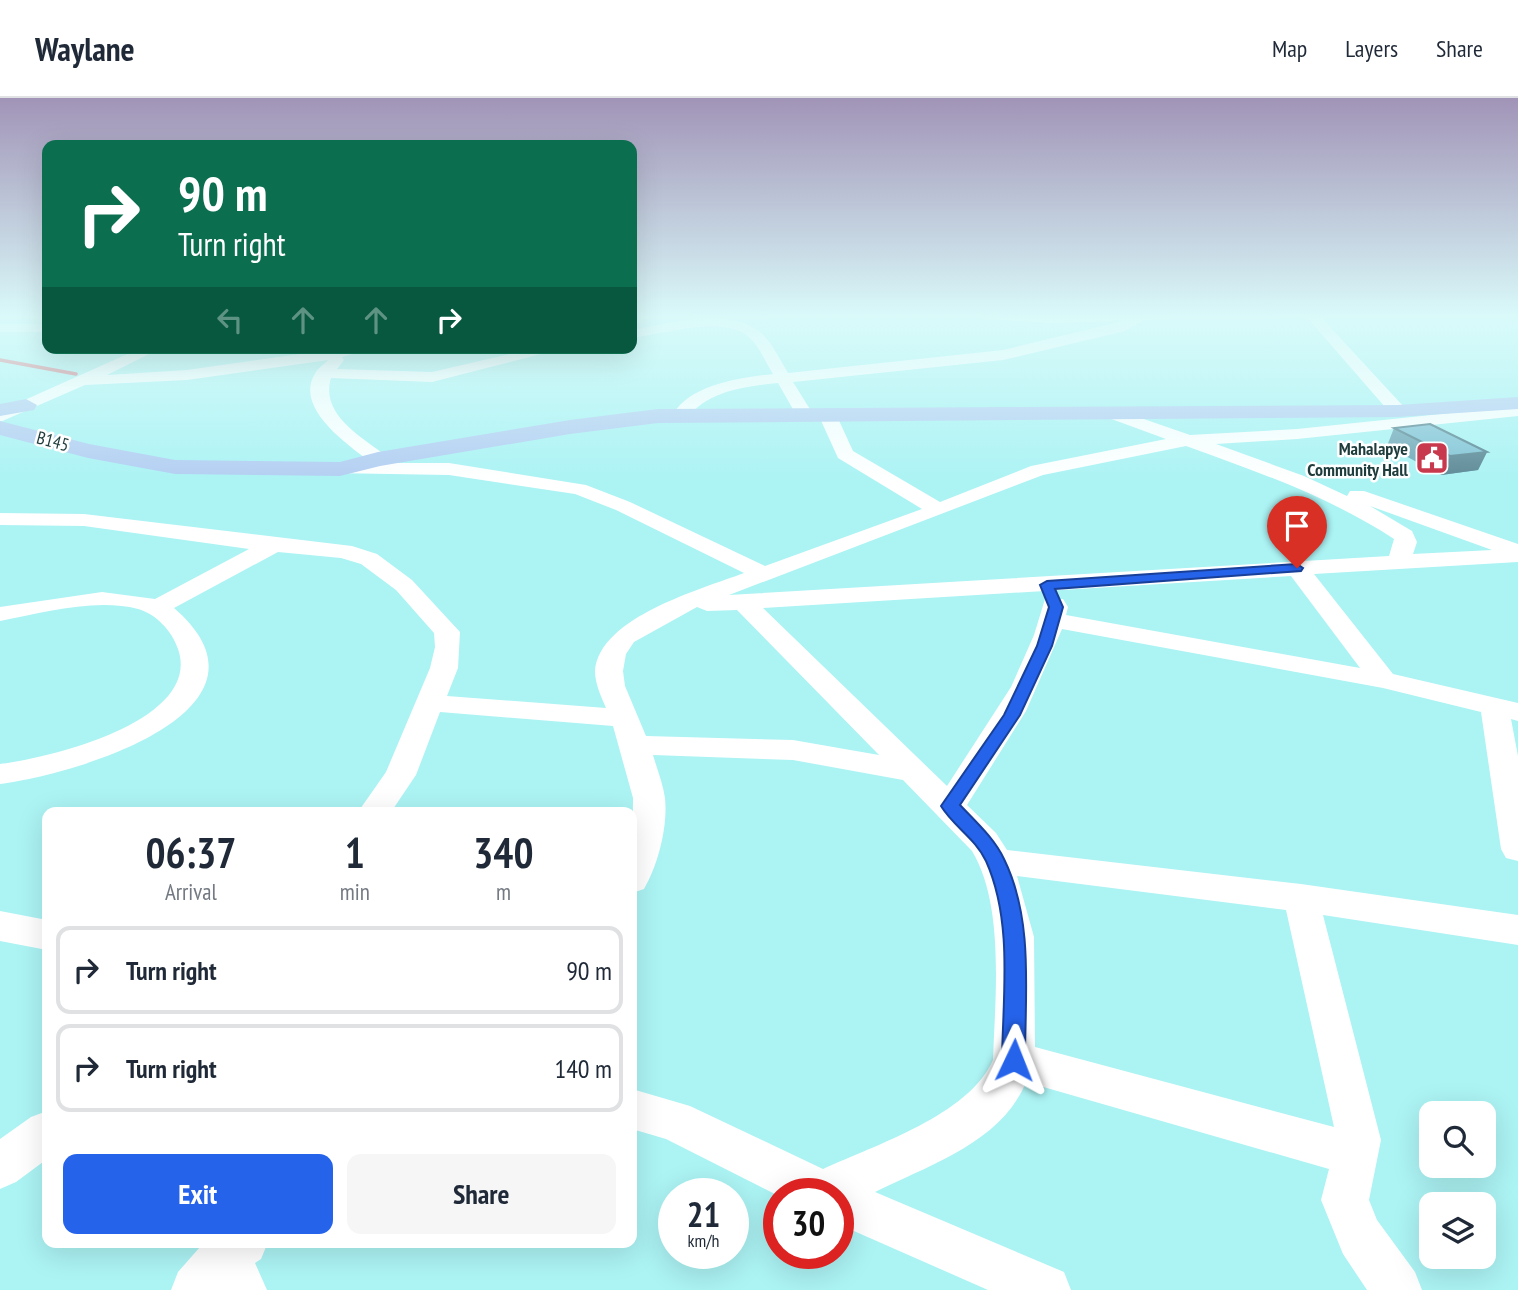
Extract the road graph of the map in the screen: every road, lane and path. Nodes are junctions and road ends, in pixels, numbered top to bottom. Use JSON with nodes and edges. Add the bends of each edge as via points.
{"nodes":[{"id":1,"x":100,"y":371,"type":"edge"},
{"id":2,"x":236,"y":371,"type":"joint"},
{"id":3,"x":326,"y":371,"type":"edge"},
{"id":4,"x":459,"y":371,"type":"edge"},
{"id":5,"x":777,"y":371,"type":"edge"},
{"id":6,"x":845,"y":371,"type":"edge"},
{"id":7,"x":1361,"y":371,"type":"edge"},
{"id":8,"x":322,"y":374,"type":"junction"},
{"id":9,"x":780,"y":377,"type":"junction"},
{"id":10,"x":78,"y":380,"type":"junction"},
{"id":11,"x":26,"y":405,"type":"junction"},
{"id":12,"x":1517,"y":406,"type":"edge"},
{"id":13,"x":0,"y":410,"type":"edge"},
{"id":14,"x":1398,"y":411,"type":"junction"},
{"id":15,"x":1112,"y":413,"type":"junction"},
{"id":16,"x":682,"y":414,"type":"junction"},
{"id":17,"x":804,"y":414,"type":"junction"},
{"id":18,"x":827,"y":414,"type":"junction"},
{"id":19,"x":0,"y":417,"type":"edge"},
{"id":20,"x":0,"y":428,"type":"edge"},
{"id":21,"x":1181,"y":441,"type":"junction"},
{"id":22,"x":464,"y":445,"type":"junction"},
{"id":23,"x":378,"y":459,"type":"junction"},
{"id":24,"x":340,"y":468,"type":"junction"},
{"id":25,"x":449,"y":469,"type":"junction"},
{"id":26,"x":1297,"y":480,"type":"junction"},
{"id":27,"x":939,"y":510,"type":"junction"},
{"id":28,"x":0,"y":519,"type":"edge"},
{"id":29,"x":275,"y":544,"type":"junction"},
{"id":30,"x":1518,"y":554,"type":"edge"},
{"id":31,"x":1398,"y":562,"type":"junction"},
{"id":32,"x":1297,"y":568,"type":"junction"},
{"id":33,"x":764,"y":574,"type":"junction"},
{"id":34,"x":1047,"y":585,"type":"junction"},
{"id":35,"x":743,"y":602,"type":"junction"},
{"id":36,"x":680,"y":605,"type":"junction"},
{"id":37,"x":157,"y":608,"type":"junction"},
{"id":38,"x":0,"y":614,"type":"edge"},
{"id":39,"x":1052,"y":620,"type":"junction"},
{"id":40,"x":1383,"y":680,"type":"junction"},
{"id":41,"x":430,"y":703,"type":"junction"},
{"id":42,"x":1506,"y":710,"type":"edge"},
{"id":43,"x":629,"y":732,"type":"junction"},
{"id":44,"x":909,"y":771,"type":"junction"},
{"id":45,"x":0,"y":774,"type":"edge"},
{"id":46,"x":950,"y":806,"type":"junction"},
{"id":47,"x":378,"y":807,"type":"edge"},
{"id":48,"x":1518,"y":849,"type":"edge"},
{"id":49,"x":996,"y":861,"type":"junction"},
{"id":50,"x":637,"y":862,"type":"edge"},
{"id":51,"x":1301,"y":898,"type":"junction"},
{"id":52,"x":0,"y":926,"type":"edge"},
{"id":53,"x":1518,"y":930,"type":"edge"},
{"id":54,"x":42,"y":934,"type":"edge"},
{"id":55,"x":1014,"y":1060,"type":"junction"},
{"id":56,"x":637,"y":1110,"type":"edge"},
{"id":57,"x":42,"y":1136,"type":"edge"},
{"id":58,"x":1357,"y":1155,"type":"junction"},
{"id":59,"x":0,"y":1166,"type":"edge"},
{"id":60,"x":791,"y":1178,"type":"edge"},
{"id":61,"x":854,"y":1179,"type":"edge"},
{"id":62,"x":854,"y":1207,"type":"edge"},
{"id":63,"x":1046,"y":1290,"type":"edge"},
{"id":64,"x":1397,"y":1290,"type":"edge"}],
"edges":[{"from":1,"to":10,"type":"street"},
{"from":2,"to":8,"type":"street"},
{"from":2,"to":10,"type":"street","via":[[163,379]]},
{"from":3,"to":8,"type":"street"},
{"from":4,"to":8,"type":"street","via":[[432,377]]},
{"from":5,"to":9,"type":"street"},
{"from":6,"to":9,"type":"street"},
{"from":7,"to":14,"type":"street"},
{"from":8,"to":23,"type":"street","via":[[318,389],[325,412]]},
{"from":9,"to":16,"type":"street","via":[[704,394]]},
{"from":9,"to":17,"type":"street"},
{"from":10,"to":11,"type":"street"},
{"from":11,"to":13,"type":"main road"},
{"from":11,"to":19,"type":"street"},
{"from":12,"to":14,"type":"main road","number":"B145"},
{"from":12,"to":21,"type":"street","via":[[1297,434]]},
{"from":14,"to":15,"type":"main road","number":"B145"},
{"from":15,"to":18,"type":"main road","number":"B145"},
{"from":15,"to":21,"type":"street"},
{"from":16,"to":17,"type":"main road","number":"B145"},
{"from":16,"to":22,"type":"main road","number":"B145","via":[[627,418]]},
{"from":17,"to":18,"type":"main road","number":"B145"},
{"from":18,"to":27,"type":"street","via":[[845,454]]},
{"from":20,"to":24,"type":"main road","name":"B145","number":"B145","via":[[174,467]]},
{"from":21,"to":26,"type":"street"},
{"from":21,"to":27,"type":"street","via":[[1038,470]]},
{"from":22,"to":23,"type":"main road","number":"B145"},
{"from":22,"to":25,"type":"street"},
{"from":23,"to":24,"type":"main road","number":"B145"},
{"from":24,"to":25,"type":"street"},
{"from":25,"to":33,"type":"street","via":[[593,493]]},
{"from":26,"to":30,"type":"street","via":[[1382,501]]},
{"from":26,"to":31,"type":"street","via":[[1372,515],[1404,536]]},
{"from":27,"to":33,"type":"street"},
{"from":28,"to":29,"type":"street","via":[[85,520]]},
{"from":29,"to":37,"type":"street"},
{"from":29,"to":41,"type":"street","via":[[359,555],[404,585],[447,632],[444,668]]},
{"from":30,"to":31,"type":"street"},
{"from":31,"to":32,"type":"street"},
{"from":32,"to":34,"type":"street"},
{"from":32,"to":40,"type":"street"},
{"from":33,"to":36,"type":"street"},
{"from":34,"to":35,"type":"street"},
{"from":34,"to":39,"type":"street","via":[[1056,607]]},
{"from":35,"to":36,"type":"street"},
{"from":35,"to":44,"type":"street"},
{"from":36,"to":43,"type":"street","via":[[625,637],[613,654],[611,686]]},
{"from":37,"to":38,"type":"street","via":[[87,600]]},
{"from":37,"to":45,"type":"street","via":[[182,630],[192,650],[196,672],[187,692],[168,712],[97,751],[60,764]]},
{"from":39,"to":40,"type":"street"},
{"from":39,"to":46,"type":"street","via":[[1045,646],[1012,715]]},
{"from":40,"to":42,"type":"street"},
{"from":41,"to":43,"type":"street"},
{"from":41,"to":47,"type":"street","via":[[400,775]]},
{"from":42,"to":48,"type":"street"},
{"from":43,"to":44,"type":"street","via":[[793,750]]},
{"from":43,"to":50,"type":"street","via":[[649,798]]},
{"from":44,"to":46,"type":"street"},
{"from":46,"to":49,"type":"street"},
{"from":49,"to":51,"type":"street"},
{"from":49,"to":55,"type":"street","via":[[1015,937]]},
{"from":51,"to":53,"type":"street"},
{"from":51,"to":58,"type":"street","via":[[1359,1140]]},
{"from":52,"to":54,"type":"street"},
{"from":55,"to":58,"type":"street"},
{"from":55,"to":61,"type":"street","via":[[1000,1091],[958,1128]]},
{"from":56,"to":60,"type":"street","via":[[674,1121]]},
{"from":57,"to":59,"type":"street"},
{"from":58,"to":64,"type":"street","via":[[1345,1200],[1360,1237]]},
{"from":62,"to":63,"type":"street"}]}
